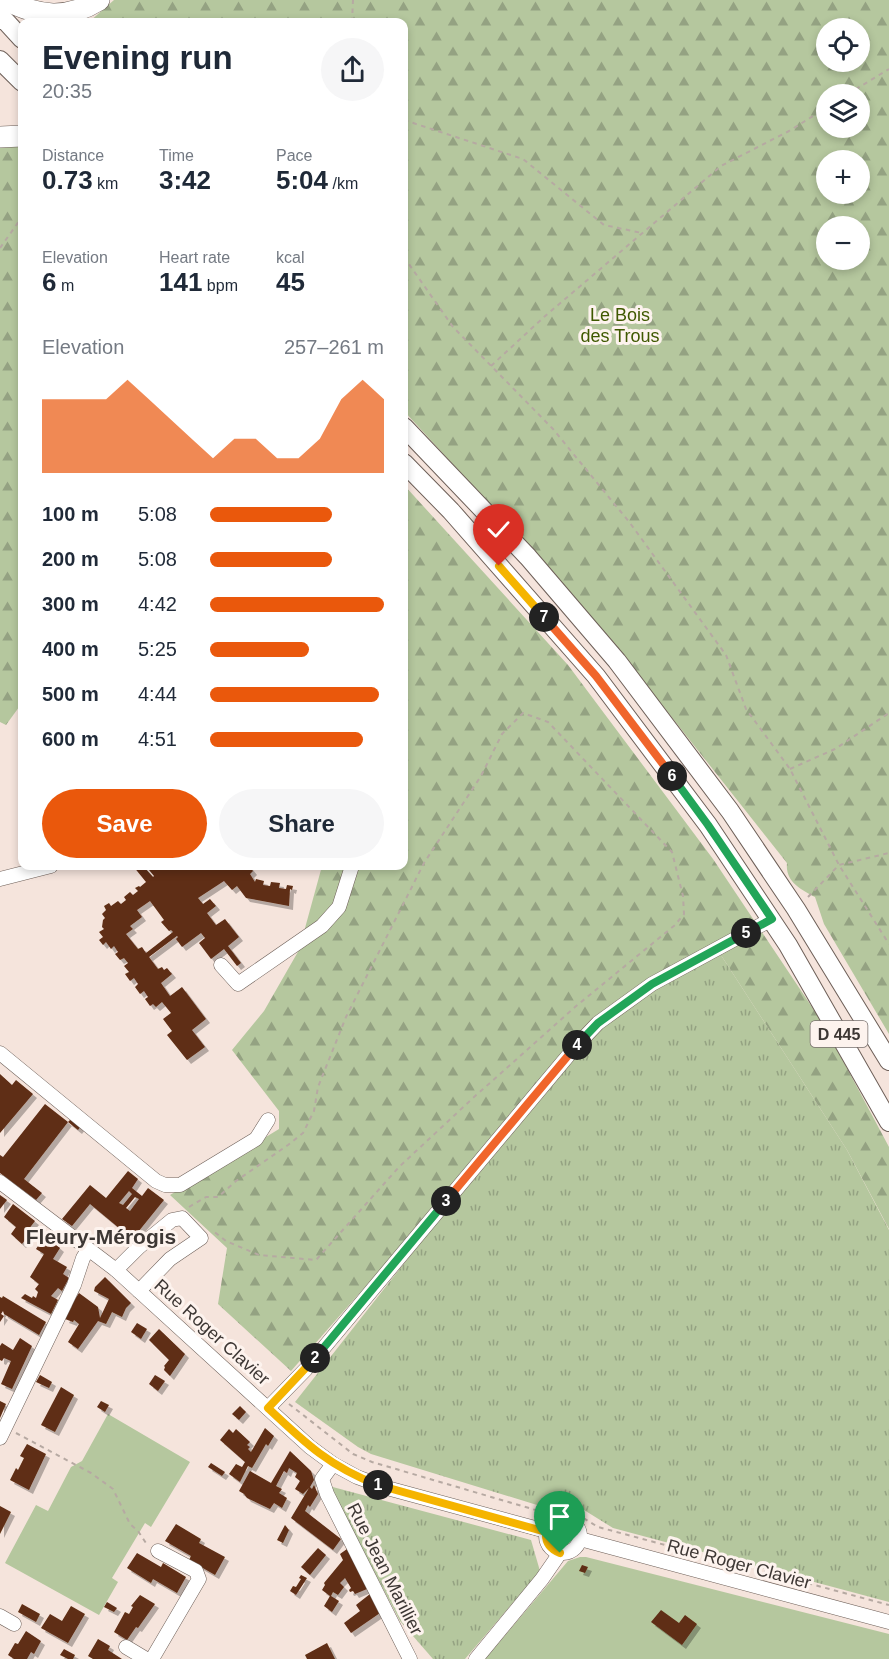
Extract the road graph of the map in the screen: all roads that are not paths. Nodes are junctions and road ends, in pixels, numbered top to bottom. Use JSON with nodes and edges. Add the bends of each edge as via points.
{"nodes":[{"id":1,"x":6,"y":0,"type":"edge"},
{"id":2,"x":99,"y":0,"type":"edge"},
{"id":3,"x":114,"y":0,"type":"edge"},
{"id":4,"x":0,"y":15,"type":"edge"},
{"id":5,"x":94,"y":18,"type":"edge"},
{"id":6,"x":18,"y":35,"type":"edge"},
{"id":7,"x":0,"y":60,"type":"edge"},
{"id":8,"x":18,"y":78,"type":"edge"},
{"id":9,"x":18,"y":136,"type":"edge"},
{"id":10,"x":0,"y":137,"type":"edge"},
{"id":11,"x":408,"y":431,"type":"edge"},
{"id":12,"x":408,"y":467,"type":"edge"},
{"id":13,"x":35,"y":870,"type":"edge"},
{"id":14,"x":351,"y":870,"type":"edge"},
{"id":15,"x":0,"y":879,"type":"edge"},
{"id":16,"x":772,"y":919,"type":"junction"},
{"id":17,"x":221,"y":965,"type":"dead end"},
{"id":18,"x":0,"y":1053,"type":"edge"},
{"id":19,"x":889,"y":1061,"type":"edge"},
{"id":20,"x":268,"y":1120,"type":"dead end"},
{"id":21,"x":889,"y":1122,"type":"edge"},
{"id":22,"x":0,"y":1182,"type":"edge"},
{"id":23,"x":88,"y":1250,"type":"junction"},
{"id":24,"x":116,"y":1270,"type":"junction"},
{"id":25,"x":139,"y":1291,"type":"junction"},
{"id":26,"x":268,"y":1408,"type":"junction"},
{"id":27,"x":3,"y":1432,"type":"edge"},
{"id":28,"x":333,"y":1464,"type":"junction"},
{"id":29,"x":546,"y":1532,"type":"junction"},
{"id":30,"x":580,"y":1539,"type":"junction"},
{"id":31,"x":158,"y":1551,"type":"dead end"},
{"id":32,"x":560,"y":1553,"type":"junction"},
{"id":33,"x":0,"y":1616,"type":"edge"},
{"id":34,"x":889,"y":1622,"type":"edge"},
{"id":35,"x":14,"y":1624,"type":"dead end"},
{"id":36,"x":126,"y":1647,"type":"dead end"},
{"id":37,"x":146,"y":1659,"type":"edge"},
{"id":38,"x":152,"y":1659,"type":"edge"},
{"id":39,"x":410,"y":1659,"type":"edge"},
{"id":40,"x":476,"y":1659,"type":"edge"}],
"edges":[{"from":1,"to":2,"type":"highway","via":[[52,14],[70,13]]},
{"from":3,"to":5,"type":"highway"},
{"from":4,"to":6,"type":"main road"},
{"from":7,"to":8,"type":"main road"},
{"from":9,"to":10,"type":"highway"},
{"from":11,"to":19,"type":"main road","number":"D 445","via":[[528,557],[616,661],[730,811],[796,909]]},
{"from":12,"to":16,"type":"main road","number":"D 445","via":[[596,676],[708,825]]},
{"from":13,"to":15,"type":"street"},
{"from":14,"to":17,"type":"street","via":[[339,907],[322,926],[238,984]]},
{"from":16,"to":21,"type":"main road","number":"D 445"},
{"from":16,"to":26,"type":"street","via":[[652,984],[598,1023],[306,1370]]},
{"from":18,"to":20,"type":"street","via":[[165,1185],[180,1185],[244,1148],[256,1139]]},
{"from":22,"to":23,"type":"street","name":"Rue Roger Clavier"},
{"from":23,"to":24,"type":"street","name":"Rue Roger Clavier"},
{"from":23,"to":27,"type":"street"},
{"from":24,"to":25,"type":"street","name":"Rue Roger Clavier"},
{"from":24,"to":25,"type":"street","via":[[172,1220],[182,1218],[201,1238],[170,1259]]},
{"from":25,"to":26,"type":"street","name":"Rue Roger Clavier"},
{"from":26,"to":28,"type":"street","name":"Rue Roger Clavier"},
{"from":28,"to":29,"type":"street","name":"Rue Roger Clavier","via":[[357,1478],[387,1488]]},
{"from":28,"to":39,"type":"street","name":"Rue Jean Marillier","via":[[322,1479],[327,1494]]},
{"from":29,"to":30,"type":"street","via":[[564,1514],[577,1526]]},
{"from":29,"to":32,"type":"street","via":[[547,1543]]},
{"from":30,"to":32,"type":"street","via":[[571,1551]]},
{"from":30,"to":34,"type":"street","name":"Rue Roger Clavier"},
{"from":31,"to":38,"type":"street","via":[[196,1572],[199,1579]]},
{"from":32,"to":40,"type":"street"},
{"from":33,"to":35,"type":"street"},
{"from":36,"to":37,"type":"street"}]}
